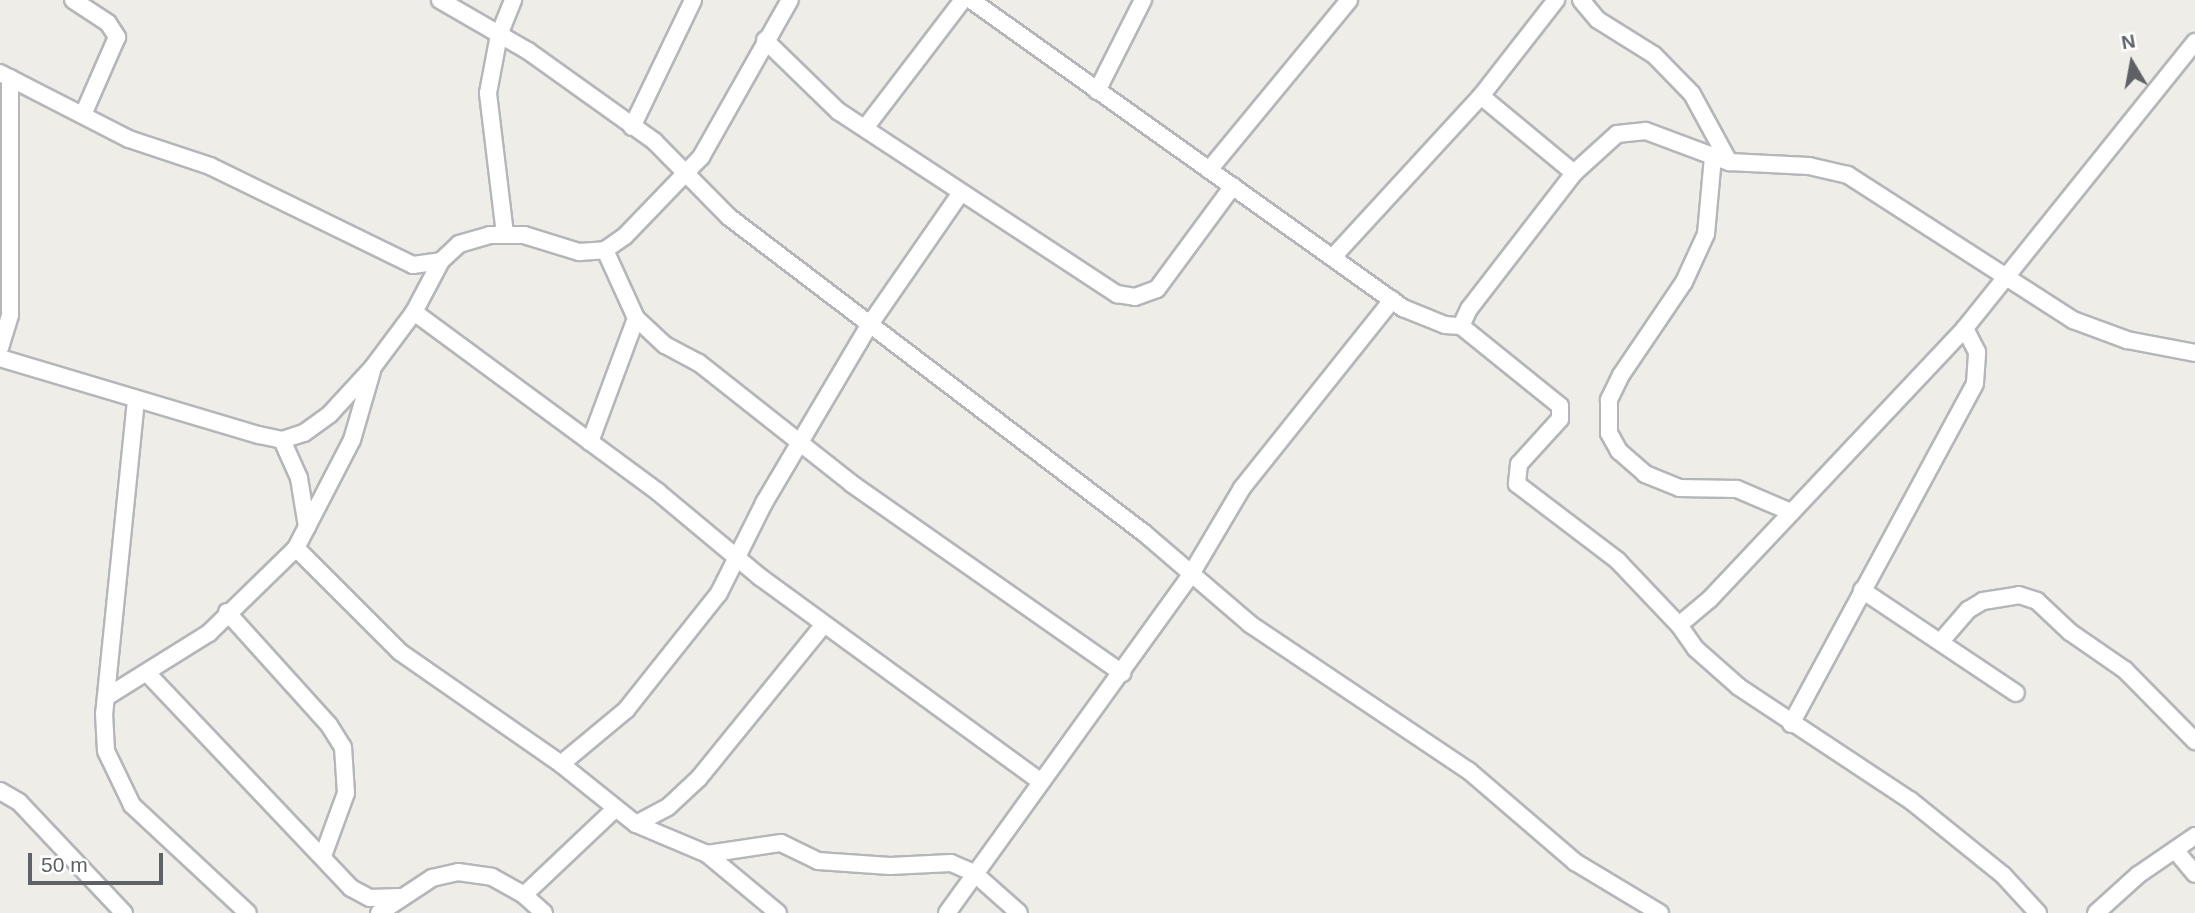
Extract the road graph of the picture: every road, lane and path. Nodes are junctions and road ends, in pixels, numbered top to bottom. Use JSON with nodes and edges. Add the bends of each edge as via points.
{"nodes":[{"id":1,"x":73,"y":0,"type":"edge"},
{"id":2,"x":440,"y":0,"type":"edge"},
{"id":3,"x":513,"y":0,"type":"edge"},
{"id":4,"x":694,"y":0,"type":"edge"},
{"id":5,"x":790,"y":0,"type":"edge"},
{"id":6,"x":964,"y":0,"type":"edge"},
{"id":7,"x":971,"y":0,"type":"edge"},
{"id":8,"x":1143,"y":0,"type":"edge"},
{"id":9,"x":1349,"y":0,"type":"edge"},
{"id":10,"x":1556,"y":0,"type":"edge"},
{"id":11,"x":1581,"y":0,"type":"edge"},
{"id":12,"x":499,"y":35,"type":"junction"},
{"id":13,"x":765,"y":40,"type":"junction"},
{"id":14,"x":2195,"y":42,"type":"edge"},
{"id":15,"x":5,"y":75,"type":"edge"},
{"id":16,"x":1097,"y":91,"type":"junction"},
{"id":17,"x":1481,"y":96,"type":"junction"},
{"id":18,"x":83,"y":115,"type":"junction"},
{"id":19,"x":632,"y":127,"type":"junction"},
{"id":20,"x":865,"y":128,"type":"junction"},
{"id":21,"x":1721,"y":160,"type":"junction"},
{"id":22,"x":1209,"y":170,"type":"junction"},
{"id":23,"x":684,"y":173,"type":"junction"},
{"id":24,"x":1574,"y":173,"type":"junction"},
{"id":25,"x":1233,"y":186,"type":"junction"},
{"id":26,"x":960,"y":194,"type":"junction"},
{"id":27,"x":505,"y":234,"type":"junction"},
{"id":28,"x":605,"y":250,"type":"junction"},
{"id":29,"x":1333,"y":257,"type":"junction"},
{"id":30,"x":441,"y":261,"type":"junction"},
{"id":31,"x":413,"y":265,"type":"junction"},
{"id":32,"x":2010,"y":275,"type":"junction"},
{"id":33,"x":426,"y":290,"type":"junction"},
{"id":34,"x":1392,"y":300,"type":"junction"},
{"id":35,"x":414,"y":312,"type":"junction"},
{"id":36,"x":636,"y":318,"type":"junction"},
{"id":37,"x":870,"y":324,"type":"junction"},
{"id":38,"x":1461,"y":326,"type":"junction"},
{"id":39,"x":1965,"y":328,"type":"junction"},
{"id":40,"x":0,"y":348,"type":"edge"},
{"id":41,"x":2195,"y":353,"type":"edge"},
{"id":42,"x":0,"y":358,"type":"edge"},
{"id":43,"x":373,"y":368,"type":"junction"},
{"id":44,"x":136,"y":400,"type":"junction"},
{"id":45,"x":282,"y":440,"type":"junction"},
{"id":46,"x":590,"y":442,"type":"junction"},
{"id":47,"x":800,"y":443,"type":"junction"},
{"id":48,"x":1791,"y":512,"type":"junction"},
{"id":49,"x":307,"y":527,"type":"junction"},
{"id":50,"x":296,"y":548,"type":"junction"},
{"id":51,"x":739,"y":560,"type":"junction"},
{"id":52,"x":1190,"y":576,"type":"junction"},
{"id":53,"x":1862,"y":590,"type":"junction"},
{"id":54,"x":227,"y":612,"type":"junction"},
{"id":55,"x":824,"y":624,"type":"junction"},
{"id":56,"x":1679,"y":625,"type":"junction"},
{"id":57,"x":1942,"y":640,"type":"junction"},
{"id":58,"x":1122,"y":673,"type":"junction"},
{"id":59,"x":148,"y":674,"type":"junction"},
{"id":60,"x":2016,"y":693,"type":"dead end"},
{"id":61,"x":108,"y":696,"type":"junction"},
{"id":62,"x":1791,"y":724,"type":"junction"},
{"id":63,"x":2195,"y":741,"type":"edge"},
{"id":64,"x":561,"y":764,"type":"junction"},
{"id":65,"x":1041,"y":782,"type":"junction"},
{"id":66,"x":0,"y":791,"type":"edge"},
{"id":67,"x":614,"y":810,"type":"junction"},
{"id":68,"x":636,"y":824,"type":"junction"},
{"id":69,"x":2195,"y":836,"type":"edge"},
{"id":70,"x":2175,"y":850,"type":"junction"},
{"id":71,"x":707,"y":855,"type":"junction"},
{"id":72,"x":323,"y":856,"type":"junction"},
{"id":73,"x":974,"y":873,"type":"junction"},
{"id":74,"x":2195,"y":874,"type":"edge"},
{"id":75,"x":524,"y":895,"type":"junction"},
{"id":76,"x":400,"y":897,"type":"junction"},
{"id":77,"x":124,"y":913,"type":"edge"},
{"id":78,"x":248,"y":913,"type":"edge"},
{"id":79,"x":379,"y":913,"type":"edge"},
{"id":80,"x":544,"y":913,"type":"edge"},
{"id":81,"x":778,"y":913,"type":"edge"},
{"id":82,"x":947,"y":913,"type":"edge"},
{"id":83,"x":1019,"y":913,"type":"edge"},
{"id":84,"x":1660,"y":913,"type":"edge"},
{"id":85,"x":2038,"y":913,"type":"edge"},
{"id":86,"x":2096,"y":913,"type":"edge"}],
"edges":[{"from":1,"to":18,"type":"street","via":[[108,23],[117,37]]},
{"from":2,"to":12,"type":"street"},
{"from":3,"to":12,"type":"street"},
{"from":4,"to":19,"type":"street"},
{"from":5,"to":13,"type":"street"},
{"from":6,"to":20,"type":"street"},
{"from":7,"to":16,"type":"street"},
{"from":8,"to":16,"type":"street"},
{"from":9,"to":22,"type":"street"},
{"from":10,"to":17,"type":"street"},
{"from":11,"to":21,"type":"street","via":[[1598,20],[1654,55],[1692,94]]},
{"from":12,"to":19,"type":"street","via":[[564,75]]},
{"from":12,"to":27,"type":"street","via":[[488,93]]},
{"from":13,"to":20,"type":"street","via":[[815,91]]},
{"from":13,"to":23,"type":"street","via":[[731,111],[701,157]]},
{"from":14,"to":32,"type":"street"},
{"from":15,"to":18,"type":"street"},
{"from":15,"to":40,"type":"street","via":[[11,301]]},
{"from":16,"to":22,"type":"street"},
{"from":17,"to":24,"type":"street"},
{"from":17,"to":29,"type":"street"},
{"from":18,"to":31,"type":"street","via":[[129,139],[210,166]]},
{"from":19,"to":23,"type":"street","via":[[654,141]]},
{"from":20,"to":26,"type":"street"},
{"from":21,"to":24,"type":"street","via":[[1646,131],[1631,130],[1617,134]]},
{"from":21,"to":32,"type":"street","via":[[1809,166],[1848,175]]},
{"from":21,"to":48,"type":"street","via":[[1706,234],[1684,282],[1620,374],[1609,400],[1609,433],[1619,451],[1645,474],[1679,488],[1738,489]]},
{"from":22,"to":25,"type":"street"},
{"from":23,"to":28,"type":"street","via":[[625,236]]},
{"from":23,"to":37,"type":"street","via":[[729,217]]},
{"from":24,"to":38,"type":"street","via":[[1469,309]]},
{"from":25,"to":26,"type":"street","via":[[1157,289],[1135,297],[1107,289]]},
{"from":25,"to":29,"type":"street"},
{"from":26,"to":37,"type":"street"},
{"from":27,"to":28,"type":"street","via":[[524,235],[579,252]]},
{"from":27,"to":30,"type":"street","via":[[459,244]]},
{"from":28,"to":36,"type":"street"},
{"from":29,"to":34,"type":"street"},
{"from":30,"to":31,"type":"street"},
{"from":30,"to":33,"type":"street"},
{"from":31,"to":33,"type":"street"},
{"from":32,"to":39,"type":"street"},
{"from":32,"to":41,"type":"street","via":[[2073,320],[2127,340]]},
{"from":33,"to":35,"type":"street"},
{"from":34,"to":38,"type":"street","via":[[1424,320]]},
{"from":34,"to":52,"type":"street","via":[[1241,488]]},
{"from":35,"to":43,"type":"street"},
{"from":35,"to":46,"type":"street"},
{"from":36,"to":46,"type":"street"},
{"from":36,"to":47,"type":"street","via":[[665,345],[699,363]]},
{"from":37,"to":47,"type":"street"},
{"from":37,"to":52,"type":"street","via":[[1144,533]]},
{"from":38,"to":56,"type":"street","via":[[1560,406],[1560,419],[1518,464],[1517,484],[1617,560]]},
{"from":39,"to":48,"type":"street"},
{"from":39,"to":53,"type":"street","via":[[1977,352],[1975,383]]},
{"from":42,"to":44,"type":"street"},
{"from":43,"to":45,"type":"street","via":[[330,414],[304,433]]},
{"from":43,"to":49,"type":"street","via":[[352,440]]},
{"from":44,"to":45,"type":"street"},
{"from":44,"to":61,"type":"street"},
{"from":45,"to":49,"type":"street","via":[[299,478]]},
{"from":46,"to":51,"type":"street"},
{"from":47,"to":51,"type":"street","via":[[764,503]]},
{"from":47,"to":58,"type":"street"},
{"from":48,"to":56,"type":"street"},
{"from":49,"to":50,"type":"street"},
{"from":50,"to":54,"type":"street"},
{"from":50,"to":64,"type":"street","via":[[400,652]]},
{"from":51,"to":55,"type":"street"},
{"from":51,"to":64,"type":"street","via":[[719,593],[626,710]]},
{"from":52,"to":58,"type":"street"},
{"from":52,"to":84,"type":"street","via":[[1250,624],[1469,771],[1575,862]]},
{"from":53,"to":57,"type":"street"},
{"from":53,"to":62,"type":"street"},
{"from":54,"to":59,"type":"street","via":[[209,634]]},
{"from":54,"to":72,"type":"street","via":[[329,725],[343,747],[346,793]]},
{"from":55,"to":65,"type":"street"},
{"from":55,"to":68,"type":"street","via":[[699,778],[668,807]]},
{"from":56,"to":62,"type":"street","via":[[1696,649]]},
{"from":57,"to":60,"type":"street"},
{"from":57,"to":63,"type":"street","via":[[1968,610],[1983,601],[2019,595],[2037,601],[2070,632],[2125,670]]},
{"from":58,"to":65,"type":"street"},
{"from":59,"to":61,"type":"street"},
{"from":59,"to":72,"type":"street"},
{"from":61,"to":78,"type":"street","via":[[103,730],[121,790],[161,836]]},
{"from":62,"to":85,"type":"street","via":[[1910,800],[2003,875]]},
{"from":64,"to":67,"type":"street"},
{"from":65,"to":73,"type":"street"},
{"from":66,"to":77,"type":"street","via":[[19,802]]},
{"from":67,"to":68,"type":"street"},
{"from":67,"to":75,"type":"street"},
{"from":68,"to":71,"type":"street"},
{"from":69,"to":70,"type":"street"},
{"from":70,"to":74,"type":"street"},
{"from":70,"to":86,"type":"street","via":[[2138,875]]},
{"from":71,"to":73,"type":"street","via":[[781,843],[818,861],[890,866],[951,863]]},
{"from":71,"to":81,"type":"street"},
{"from":72,"to":76,"type":"street","via":[[351,888],[370,898]]},
{"from":73,"to":82,"type":"street"},
{"from":73,"to":83,"type":"street"},
{"from":75,"to":76,"type":"street","via":[[492,877],[458,872],[432,878]]},
{"from":75,"to":80,"type":"street"},
{"from":76,"to":79,"type":"street"}]}
